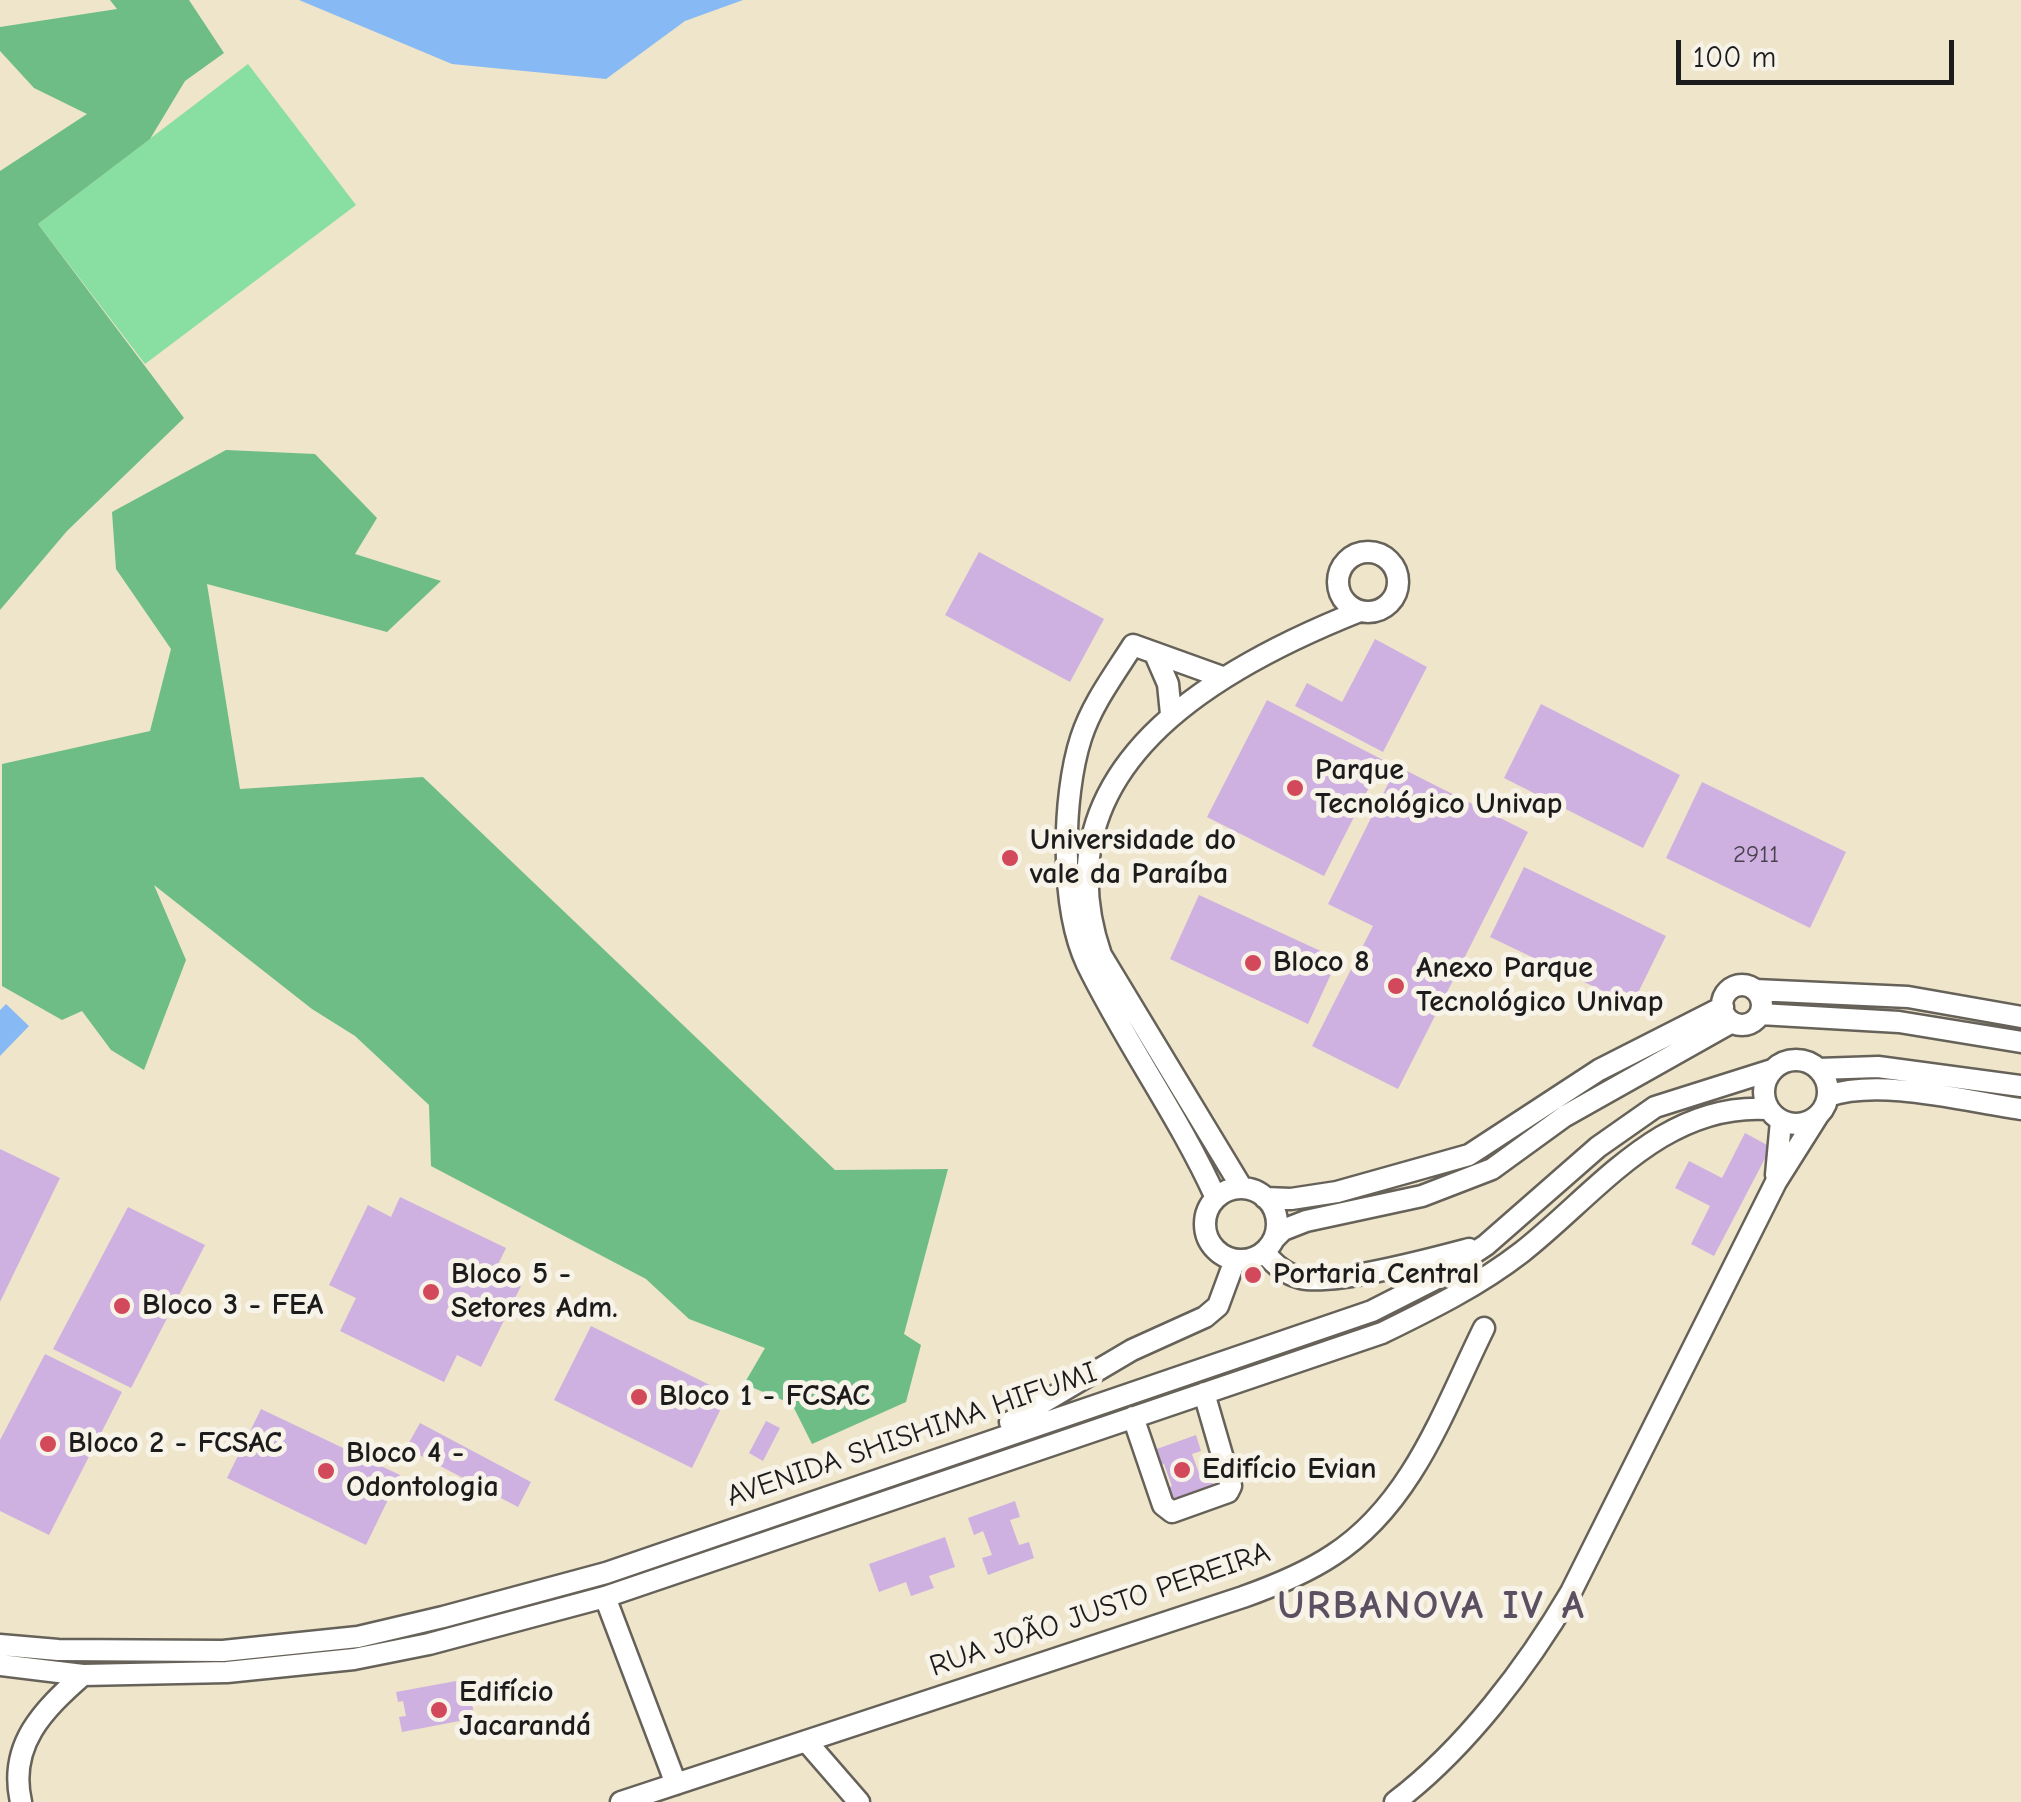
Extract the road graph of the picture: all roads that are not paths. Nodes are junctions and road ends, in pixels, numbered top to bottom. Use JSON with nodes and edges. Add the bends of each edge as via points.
{"nodes":[{"id":1,"x":1339,"y":591,"type":"junction"},
{"id":2,"x":1360,"y":611,"type":"junction"},
{"id":3,"x":1325,"y":625,"type":"junction"},
{"id":4,"x":1155,"y":654,"type":"junction"},
{"id":5,"x":1222,"y":677,"type":"junction"},
{"id":6,"x":1171,"y":714,"type":"junction"},
{"id":7,"x":1755,"y":990,"type":"junction"},
{"id":8,"x":1728,"y":1014,"type":"junction"},
{"id":9,"x":1760,"y":1014,"type":"junction"},
{"id":10,"x":2021,"y":1017,"type":"edge"},
{"id":11,"x":2021,"y":1042,"type":"edge"},
{"id":12,"x":1818,"y":1069,"type":"junction"},
{"id":13,"x":1772,"y":1070,"type":"junction"},
{"id":14,"x":2021,"y":1086,"type":"edge"},
{"id":15,"x":1828,"y":1096,"type":"junction"},
{"id":16,"x":2021,"y":1109,"type":"edge"},
{"id":17,"x":1775,"y":1115,"type":"junction"},
{"id":18,"x":1816,"y":1117,"type":"junction"},
{"id":19,"x":1776,"y":1182,"type":"junction"},
{"id":20,"x":1242,"y":1188,"type":"junction"},
{"id":21,"x":1216,"y":1198,"type":"junction"},
{"id":22,"x":1266,"y":1198,"type":"junction"},
{"id":23,"x":1486,"y":1245,"type":"junction"},
{"id":24,"x":1269,"y":1246,"type":"junction"},
{"id":25,"x":1235,"y":1260,"type":"junction"},
{"id":26,"x":1372,"y":1311,"type":"junction"},
{"id":27,"x":1484,"y":1328,"type":"dead end"},
{"id":28,"x":1382,"y":1333,"type":"junction"},
{"id":29,"x":1204,"y":1394,"type":"junction"},
{"id":30,"x":1134,"y":1418,"type":"junction"},
{"id":31,"x":962,"y":1449,"type":"junction"},
{"id":32,"x":605,"y":1597,"type":"junction"},
{"id":33,"x":0,"y":1645,"type":"edge"},
{"id":34,"x":0,"y":1665,"type":"edge"},
{"id":35,"x":82,"y":1675,"type":"junction"},
{"id":36,"x":806,"y":1740,"type":"junction"},
{"id":37,"x":676,"y":1784,"type":"junction"},
{"id":38,"x":633,"y":1800,"type":"edge"},
{"id":39,"x":21,"y":1802,"type":"edge"},
{"id":40,"x":859,"y":1802,"type":"edge"},
{"id":41,"x":1396,"y":1802,"type":"edge"}],
"edges":[{"from":1,"to":2,"type":"street"},
{"from":1,"to":2,"type":"street","via":[[1340,570],[1354,555],[1374,552],[1392,563],[1398,581],[1393,599],[1378,610]]},
{"from":1,"to":3,"type":"street"},
{"from":2,"to":3,"type":"street"},
{"from":3,"to":5,"type":"street"},
{"from":4,"to":5,"type":"street"},
{"from":4,"to":6,"type":"street"},
{"from":4,"to":21,"type":"street","via":[[1133,645],[1080,739],[1066,842],[1072,918],[1086,963]]},
{"from":5,"to":6,"type":"street"},
{"from":6,"to":20,"type":"street","via":[[1112,785],[1093,823],[1089,913],[1101,954]]},
{"from":7,"to":8,"type":"street","via":[[1736,986],[1726,995]]},
{"from":7,"to":9,"type":"street"},
{"from":7,"to":10,"type":"street","via":[[1908,996]]},
{"from":8,"to":9,"type":"street","via":[[1745,1025]]},
{"from":8,"to":22,"type":"street","via":[[1599,1070],[1469,1155],[1337,1192]]},
{"from":8,"to":24,"type":"street","via":[[1492,1169],[1422,1196],[1306,1220],[1283,1230]]},
{"from":9,"to":11,"type":"street","via":[[1899,1022]]},
{"from":12,"to":13,"type":"street","via":[[1800,1060]]},
{"from":12,"to":14,"type":"street","via":[[1878,1067]]},
{"from":12,"to":15,"type":"street"},
{"from":13,"to":17,"type":"street","via":[[1764,1088]]},
{"from":13,"to":23,"type":"street","name":"AVENIDA SHISHIMA HIFUMI","via":[[1655,1107],[1598,1147]]},
{"from":15,"to":16,"type":"street","via":[[1876,1088]]},
{"from":15,"to":18,"type":"street"},
{"from":17,"to":18,"type":"street","via":[[1800,1124]]},
{"from":17,"to":19,"type":"street"},
{"from":17,"to":28,"type":"street","name":"AVENIDA SHISHIMA HIFUMI","via":[[1750,1108],[1682,1124],[1640,1148],[1466,1292]]},
{"from":18,"to":19,"type":"street"},
{"from":19,"to":41,"type":"street","via":[[1547,1632],[1441,1761]]},
{"from":20,"to":21,"type":"street"},
{"from":20,"to":22,"type":"street"},
{"from":21,"to":25,"type":"street","via":[[1205,1216],[1208,1239]]},
{"from":22,"to":24,"type":"street","via":[[1276,1218]]},
{"from":23,"to":24,"type":"street","via":[[1306,1280],[1286,1273]]},
{"from":23,"to":26,"type":"street","name":"AVENIDA SHISHIMA HIFUMI"},
{"from":24,"to":25,"type":"street"},
{"from":25,"to":31,"type":"street","via":[[1218,1306],[1205,1317],[1132,1350]]},
{"from":26,"to":28,"type":"street"},
{"from":26,"to":31,"type":"street","name":"AVENIDA SHISHIMA HIFUMI"},
{"from":27,"to":36,"type":"street","name":"RUA JOÃO JUSTO PEREIRA","via":[[1400,1490],[1334,1555],[1244,1597]]},
{"from":28,"to":29,"type":"street","name":"AVENIDA SHISHIMA HIFUMI"},
{"from":29,"to":30,"type":"street","name":"AVENIDA SHISHIMA HIFUMI"},
{"from":29,"to":30,"type":"street","via":[[1231,1486],[1172,1512],[1163,1505]]},
{"from":30,"to":32,"type":"street","name":"AVENIDA SHISHIMA HIFUMI"},
{"from":31,"to":33,"type":"street","name":"AVENIDA SHISHIMA HIFUMI","via":[[606,1572],[358,1637],[223,1651]]},
{"from":32,"to":35,"type":"street","name":"AVENIDA SHISHIMA HIFUMI","via":[[354,1659],[227,1672]]},
{"from":32,"to":37,"type":"street"},
{"from":34,"to":35,"type":"street","name":"AVENIDA SHISHIMA HIFUMI"},
{"from":35,"to":39,"type":"street","via":[[42,1712],[26,1741],[18,1760]]},
{"from":36,"to":37,"type":"street","name":"RUA JOÃO JUSTO PEREIRA"},
{"from":36,"to":40,"type":"street"},
{"from":37,"to":38,"type":"street","name":"RUA JOÃO JUSTO PEREIRA"}]}
